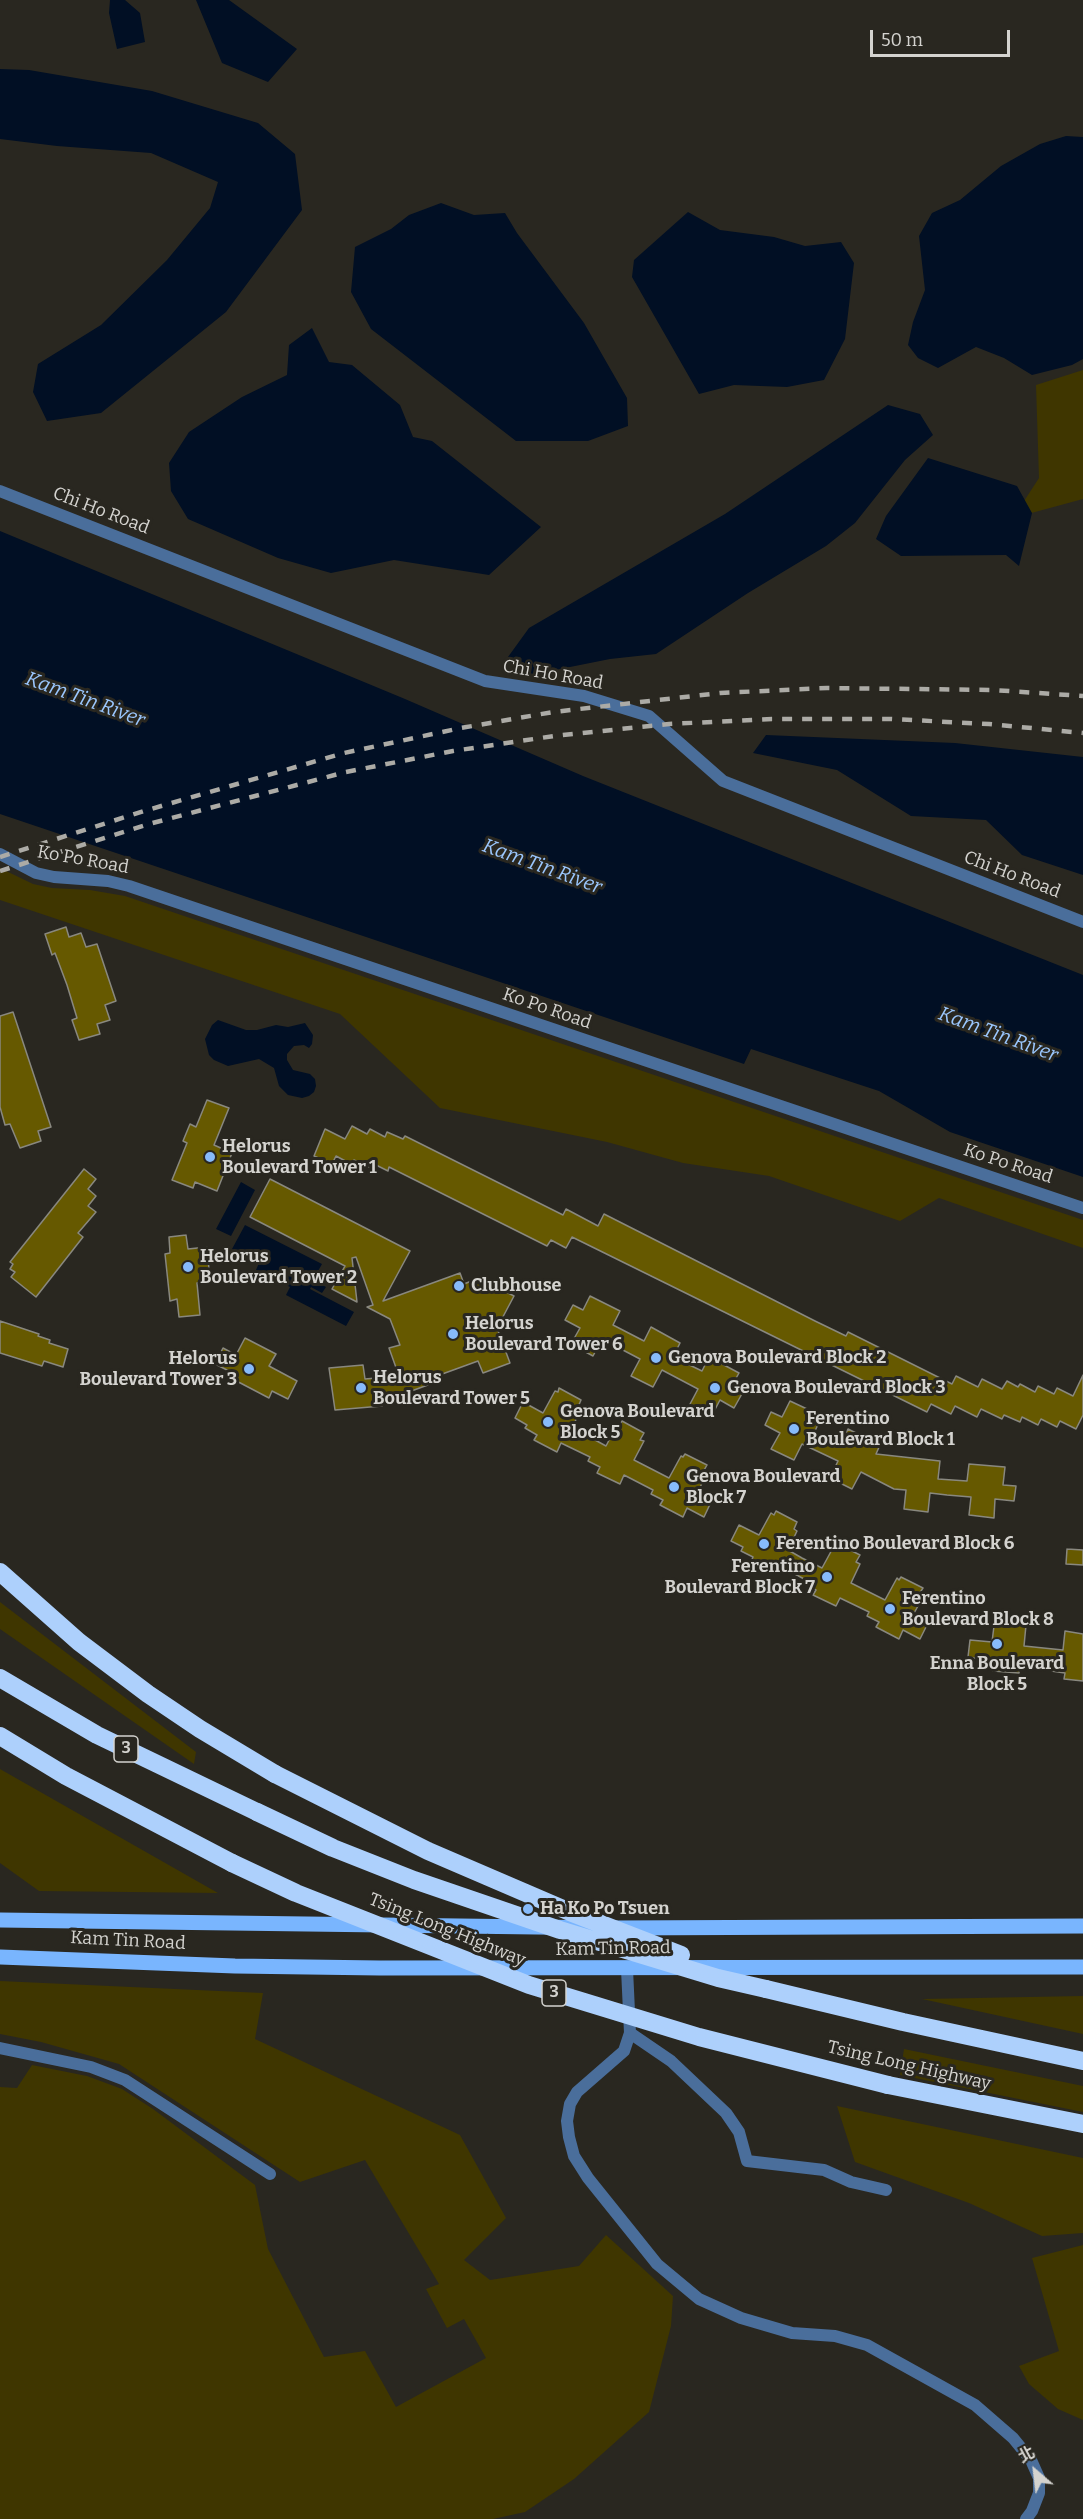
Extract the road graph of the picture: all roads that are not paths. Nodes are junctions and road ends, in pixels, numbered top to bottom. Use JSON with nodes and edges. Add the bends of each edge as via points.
{"nodes":[{"id":1,"x":0,"y":491,"type":"edge"},
{"id":2,"x":0,"y":854,"type":"edge"},
{"id":3,"x":1083,"y":922,"type":"edge"},
{"id":4,"x":1083,"y":1208,"type":"edge"},
{"id":5,"x":0,"y":1572,"type":"edge"},
{"id":6,"x":0,"y":1678,"type":"edge"},
{"id":7,"x":0,"y":1736,"type":"edge"},
{"id":8,"x":0,"y":1920,"type":"edge"},
{"id":9,"x":1083,"y":1926,"type":"edge"},
{"id":10,"x":0,"y":1957,"type":"edge"},
{"id":11,"x":1083,"y":1967,"type":"edge"},
{"id":12,"x":627,"y":1969,"type":"junction"},
{"id":13,"x":766,"y":1989,"type":"junction"},
{"id":14,"x":630,"y":2033,"type":"junction"},
{"id":15,"x":0,"y":2048,"type":"edge"},
{"id":16,"x":1083,"y":2061,"type":"edge"},
{"id":17,"x":1083,"y":2124,"type":"edge"},
{"id":18,"x":270,"y":2174,"type":"dead end"},
{"id":19,"x":886,"y":2190,"type":"dead end"},
{"id":20,"x":1026,"y":2519,"type":"edge"}],
"edges":[{"from":1,"to":3,"type":"street","name":"Chi Ho Road","via":[[485,681],[584,696],[648,716],[723,781]]},
{"from":2,"to":4,"type":"street","name":"Ko Po Road","via":[[36,873],[108,880],[129,886]]},
{"from":5,"to":13,"type":"highway","bridge":true,"via":[[148,1694],[275,1774],[428,1851]]},
{"from":6,"to":13,"type":"highway","name":"Tsing Long Highway","number":"3","bridge":true,"via":[[97,1735],[333,1848],[560,1930]]},
{"from":7,"to":17,"type":"highway","name":"Tsing Long Highway","number":"3","bridge":true,"via":[[66,1776],[232,1863],[296,1893],[529,1985],[699,2037],[888,2085]]},
{"from":8,"to":9,"type":"main road","name":"Kam Tin Road","via":[[613,1928]]},
{"from":10,"to":12,"type":"main road","name":"Kam Tin Road","via":[[257,1966]]},
{"from":11,"to":12,"type":"main road","name":"Kam Tin Road"},
{"from":12,"to":14,"type":"street"},
{"from":13,"to":16,"type":"highway","name":"Tsing Long Highway","number":"3"},
{"from":14,"to":19,"type":"street","via":[[672,2061],[726,2113],[739,2132],[747,2161],[824,2170],[851,2182]]},
{"from":14,"to":20,"type":"street","via":[[624,2051],[577,2092],[567,2121],[574,2156],[657,2264],[699,2299],[741,2318],[792,2333],[835,2336],[867,2345],[975,2405],[1013,2438],[1031,2460],[1039,2478],[1039,2493]]},
{"from":15,"to":18,"type":"street","via":[[91,2067],[125,2080]]}]}
